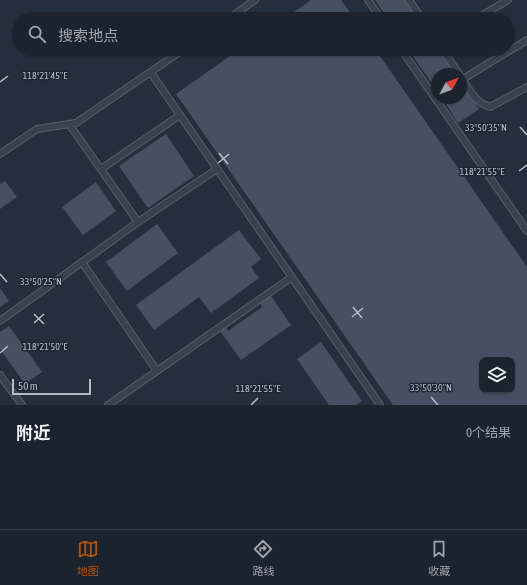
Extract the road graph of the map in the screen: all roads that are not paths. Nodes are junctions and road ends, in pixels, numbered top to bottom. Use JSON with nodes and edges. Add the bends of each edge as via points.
{"nodes":[{"id":1,"x":255,"y":0,"type":"edge"},
{"id":2,"x":368,"y":0,"type":"edge"},
{"id":3,"x":409,"y":0,"type":"edge"},
{"id":4,"x":508,"y":0,"type":"edge"},
{"id":5,"x":238,"y":12,"type":"edge"},
{"id":6,"x":376,"y":12,"type":"edge"},
{"id":7,"x":417,"y":12,"type":"edge"},
{"id":8,"x":488,"y":12,"type":"edge"},
{"id":9,"x":527,"y":40,"type":"edge"},
{"id":10,"x":515,"y":47,"type":"edge"},
{"id":11,"x":174,"y":56,"type":"edge"},
{"id":12,"x":406,"y":56,"type":"edge"},
{"id":13,"x":447,"y":56,"type":"edge"},
{"id":14,"x":498,"y":56,"type":"edge"},
{"id":15,"x":455,"y":68,"type":"edge"},
{"id":16,"x":150,"y":73,"type":"junction"},
{"id":17,"x":467,"y":74,"type":"edge"},
{"id":18,"x":467,"y":86,"type":"edge"},
{"id":19,"x":527,"y":87,"type":"edge"},
{"id":20,"x":180,"y":115,"type":"junction"},
{"id":21,"x":69,"y":124,"type":"junction"},
{"id":22,"x":0,"y":154,"type":"edge"},
{"id":23,"x":100,"y":169,"type":"junction"},
{"id":24,"x":217,"y":169,"type":"junction"},
{"id":25,"x":138,"y":222,"type":"junction"},
{"id":26,"x":527,"y":231,"type":"edge"},
{"id":27,"x":82,"y":262,"type":"junction"},
{"id":28,"x":292,"y":277,"type":"junction"},
{"id":29,"x":0,"y":321,"type":"edge"},
{"id":30,"x":157,"y":371,"type":"junction"},
{"id":31,"x":0,"y":374,"type":"edge"},
{"id":32,"x":22,"y":405,"type":"edge"},
{"id":33,"x":108,"y":405,"type":"edge"},
{"id":34,"x":380,"y":405,"type":"edge"}],
"edges":[{"from":1,"to":5,"type":"lane"},
{"from":2,"to":6,"type":"lane"},
{"from":3,"to":7,"type":"lane"},
{"from":4,"to":8,"type":"lane"},
{"from":9,"to":10,"type":"lane"},
{"from":11,"to":16,"type":"lane"},
{"from":12,"to":26,"type":"lane"},
{"from":13,"to":15,"type":"lane"},
{"from":14,"to":17,"type":"lane"},
{"from":16,"to":20,"type":"lane"},
{"from":16,"to":21,"type":"lane","via":[[76,123]]},
{"from":18,"to":19,"type":"lane","via":[[477,101],[490,106]]},
{"from":20,"to":23,"type":"lane"},
{"from":20,"to":24,"type":"lane"},
{"from":21,"to":22,"type":"lane","via":[[37,129]]},
{"from":21,"to":23,"type":"lane"},
{"from":23,"to":25,"type":"lane"},
{"from":24,"to":25,"type":"lane"},
{"from":24,"to":28,"type":"lane"},
{"from":25,"to":27,"type":"lane"},
{"from":27,"to":29,"type":"lane"},
{"from":27,"to":30,"type":"lane"},
{"from":28,"to":30,"type":"lane"},
{"from":28,"to":34,"type":"lane"},
{"from":30,"to":33,"type":"lane"},
{"from":31,"to":32,"type":"lane"}]}
